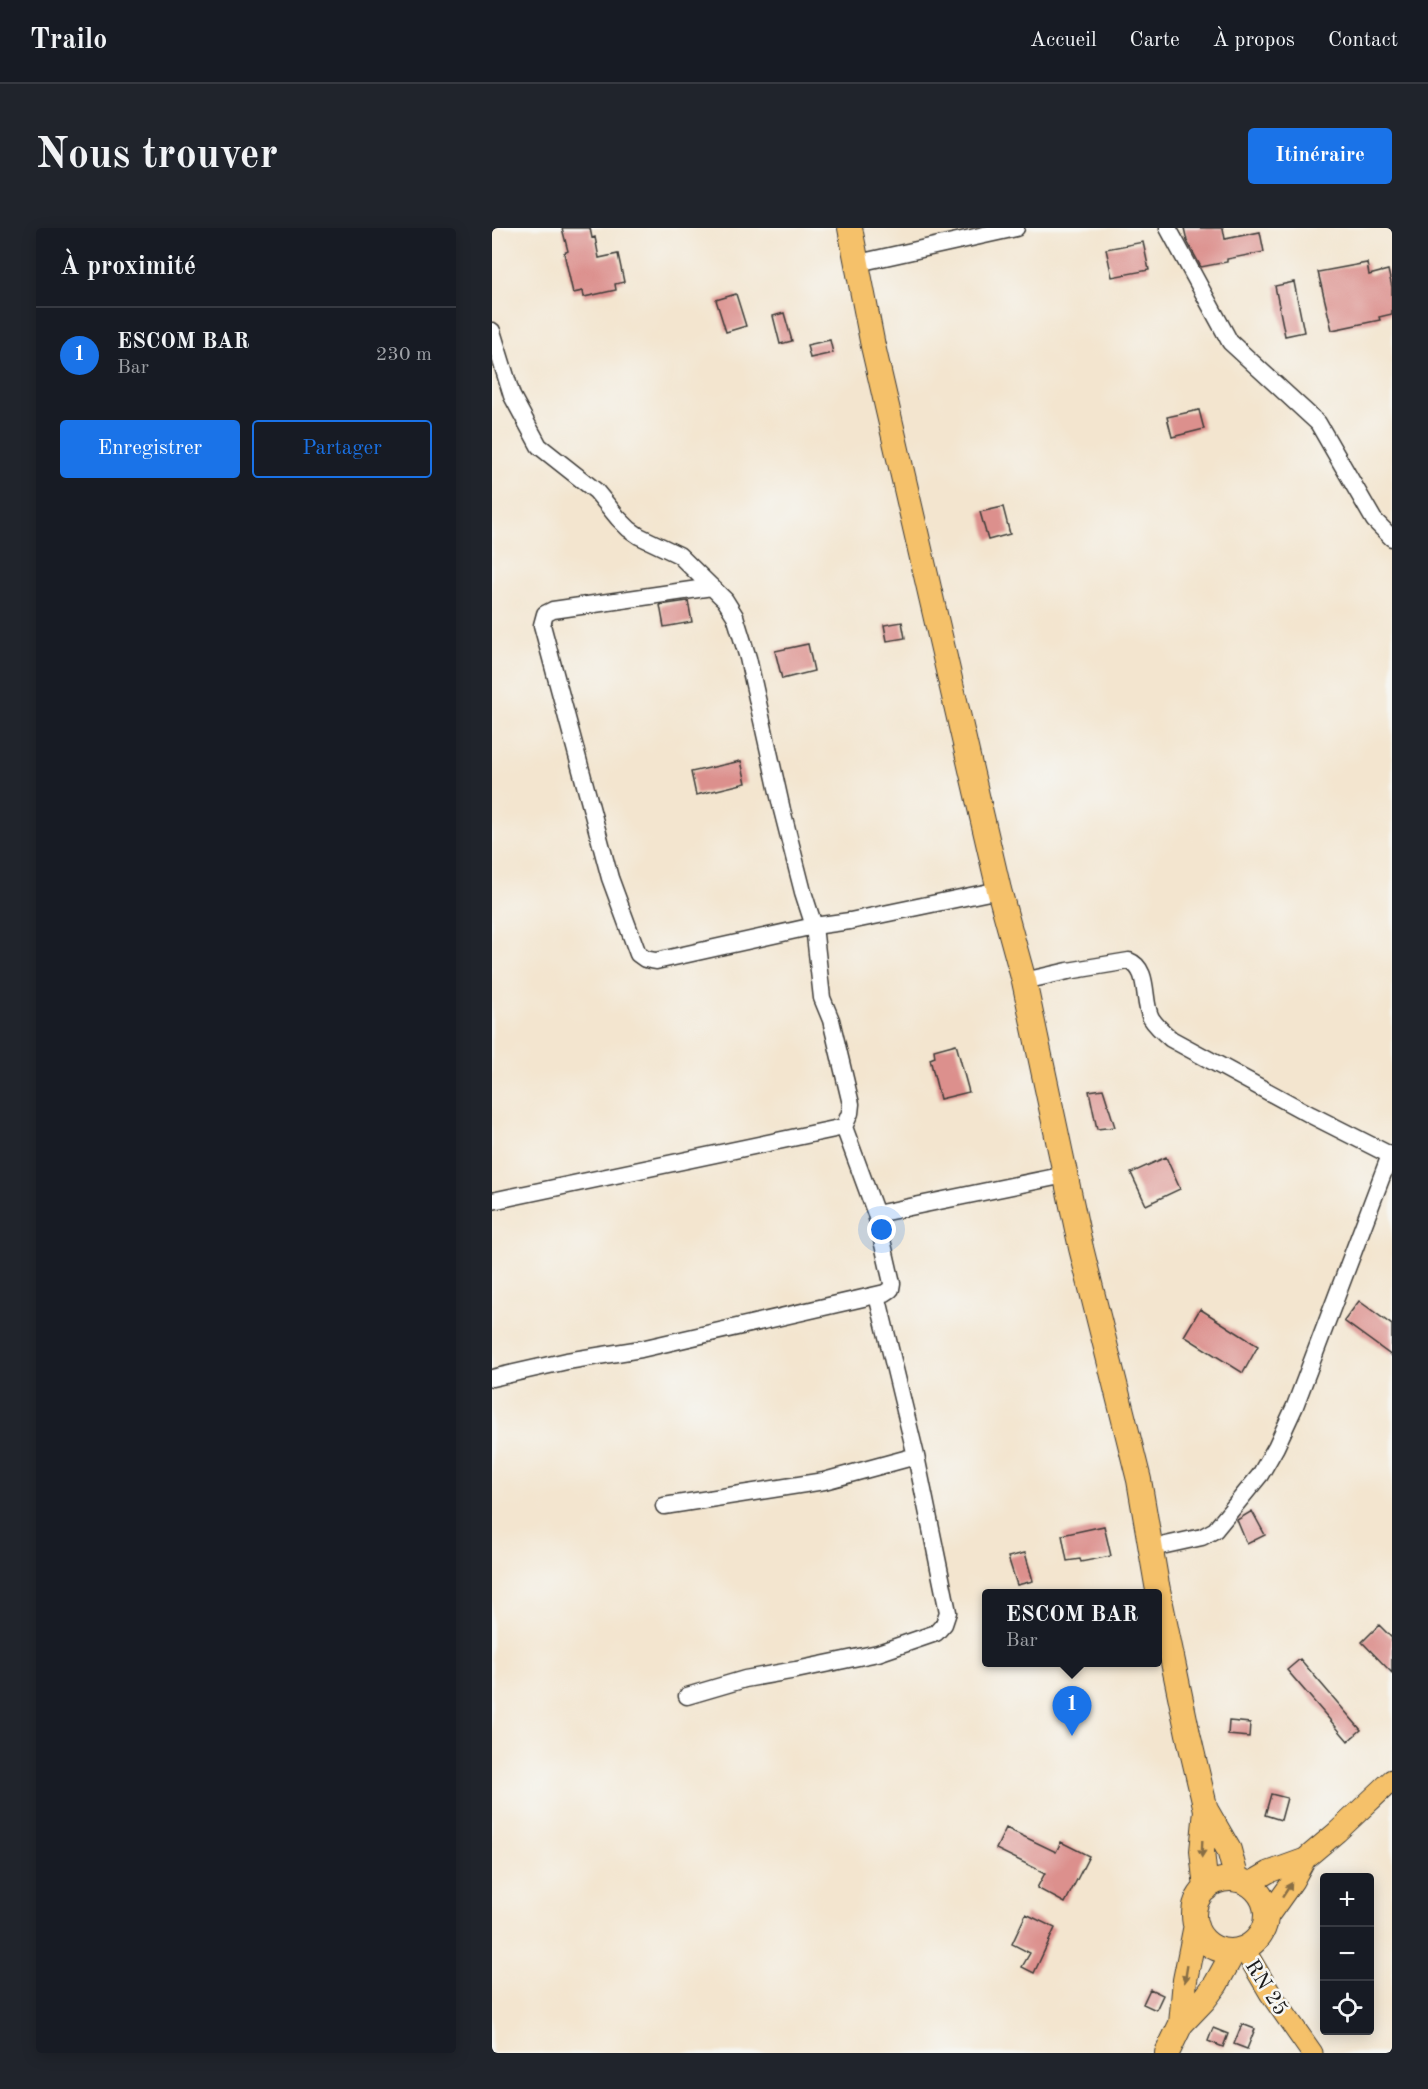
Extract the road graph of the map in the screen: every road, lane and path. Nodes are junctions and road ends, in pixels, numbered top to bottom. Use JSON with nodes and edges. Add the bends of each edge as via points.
{"nodes":[{"id":1,"x":850,"y":228,"type":"edge"},
{"id":2,"x":1016,"y":228,"type":"edge"},
{"id":3,"x":1168,"y":228,"type":"edge"},
{"id":4,"x":858,"y":263,"type":"junction"},
{"id":5,"x":492,"y":331,"type":"edge"},
{"id":6,"x":1392,"y":538,"type":"edge"},
{"id":7,"x":712,"y":586,"type":"junction"},
{"id":8,"x":999,"y":890,"type":"junction"},
{"id":9,"x":814,"y":926,"type":"junction"},
{"id":10,"x":1024,"y":981,"type":"junction"},
{"id":11,"x":844,"y":1126,"type":"junction"},
{"id":12,"x":1391,"y":1156,"type":"edge"},
{"id":13,"x":1065,"y":1175,"type":"junction"},
{"id":14,"x":492,"y":1201,"type":"edge"},
{"id":15,"x":876,"y":1215,"type":"junction"},
{"id":16,"x":878,"y":1295,"type":"junction"},
{"id":17,"x":492,"y":1377,"type":"edge"},
{"id":18,"x":916,"y":1456,"type":"junction"},
{"id":19,"x":664,"y":1506,"type":"dead end"},
{"id":20,"x":1152,"y":1548,"type":"junction"},
{"id":21,"x":1158,"y":1589,"type":"edge"},
{"id":22,"x":1162,"y":1609,"type":"edge"},
{"id":23,"x":687,"y":1696,"type":"dead end"},
{"id":24,"x":1392,"y":1779,"type":"edge"},
{"id":25,"x":1206,"y":1810,"type":"junction"},
{"id":26,"x":1305,"y":1859,"type":"junction"},
{"id":27,"x":1242,"y":1882,"type":"junction"},
{"id":28,"x":1206,"y":1888,"type":"junction"},
{"id":29,"x":1266,"y":1919,"type":"junction"},
{"id":30,"x":1196,"y":1925,"type":"junction"},
{"id":31,"x":1239,"y":1950,"type":"junction"},
{"id":32,"x":1181,"y":2024,"type":"junction"},
{"id":33,"x":1167,"y":2053,"type":"edge"},
{"id":34,"x":1312,"y":2053,"type":"edge"}],
"edges":[{"from":1,"to":4,"type":"highway"},
{"from":2,"to":4,"type":"street"},
{"from":3,"to":6,"type":"street","via":[[1230,342],[1317,423],[1374,520]]},
{"from":4,"to":8,"type":"highway","via":[[873,346]]},
{"from":5,"to":7,"type":"street","via":[[512,396],[539,446],[596,491],[629,529],[680,555]]},
{"from":7,"to":9,"type":"street","via":[[735,616],[748,658],[782,810]]},
{"from":7,"to":9,"type":"street","via":[[545,614],[542,625],[610,878],[638,954],[645,959],[656,961]]},
{"from":8,"to":9,"type":"street"},
{"from":8,"to":10,"type":"highway"},
{"from":9,"to":11,"type":"street","via":[[822,998],[851,1104]]},
{"from":10,"to":12,"type":"street","via":[[1129,961],[1136,964],[1150,1016],[1171,1039]]},
{"from":10,"to":13,"type":"highway"},
{"from":11,"to":14,"type":"street"},
{"from":11,"to":15,"type":"street"},
{"from":12,"to":20,"type":"street","via":[[1276,1448],[1215,1530],[1202,1537]]},
{"from":13,"to":15,"type":"street"},
{"from":13,"to":20,"type":"highway"},
{"from":15,"to":16,"type":"street","via":[[892,1282],[891,1289]]},
{"from":16,"to":17,"type":"street","via":[[641,1349]]},
{"from":16,"to":18,"type":"street"},
{"from":18,"to":19,"type":"street","via":[[824,1481]]},
{"from":18,"to":23,"type":"street","via":[[948,1612],[936,1633],[878,1653],[745,1679]]},
{"from":20,"to":21,"type":"highway"},
{"from":22,"to":25,"type":"highway"},
{"from":24,"to":26,"type":"main road"},
{"from":25,"to":27,"type":"highway"},
{"from":25,"to":28,"type":"highway","one_way":true,"via":[[1202,1851]]},
{"from":26,"to":27,"type":"main road"},
{"from":29,"to":26,"type":"main road","one_way":true},
{"from":27,"to":28,"type":"highway","via":[[1226,1880]]},
{"from":27,"to":29,"type":"highway","via":[[1260,1894]]},
{"from":28,"to":30,"type":"highway","via":[[1196,1905]]},
{"from":29,"to":31,"type":"highway","via":[[1255,1942]]},
{"from":30,"to":31,"type":"highway","via":[[1214,1947]]},
{"from":30,"to":32,"type":"highway","one_way":true},
{"from":31,"to":32,"type":"highway","via":[[1204,2000]]},
{"from":31,"to":34,"type":"main road","name":"RN 25","number":"RN 25"},
{"from":32,"to":33,"type":"highway"}]}
